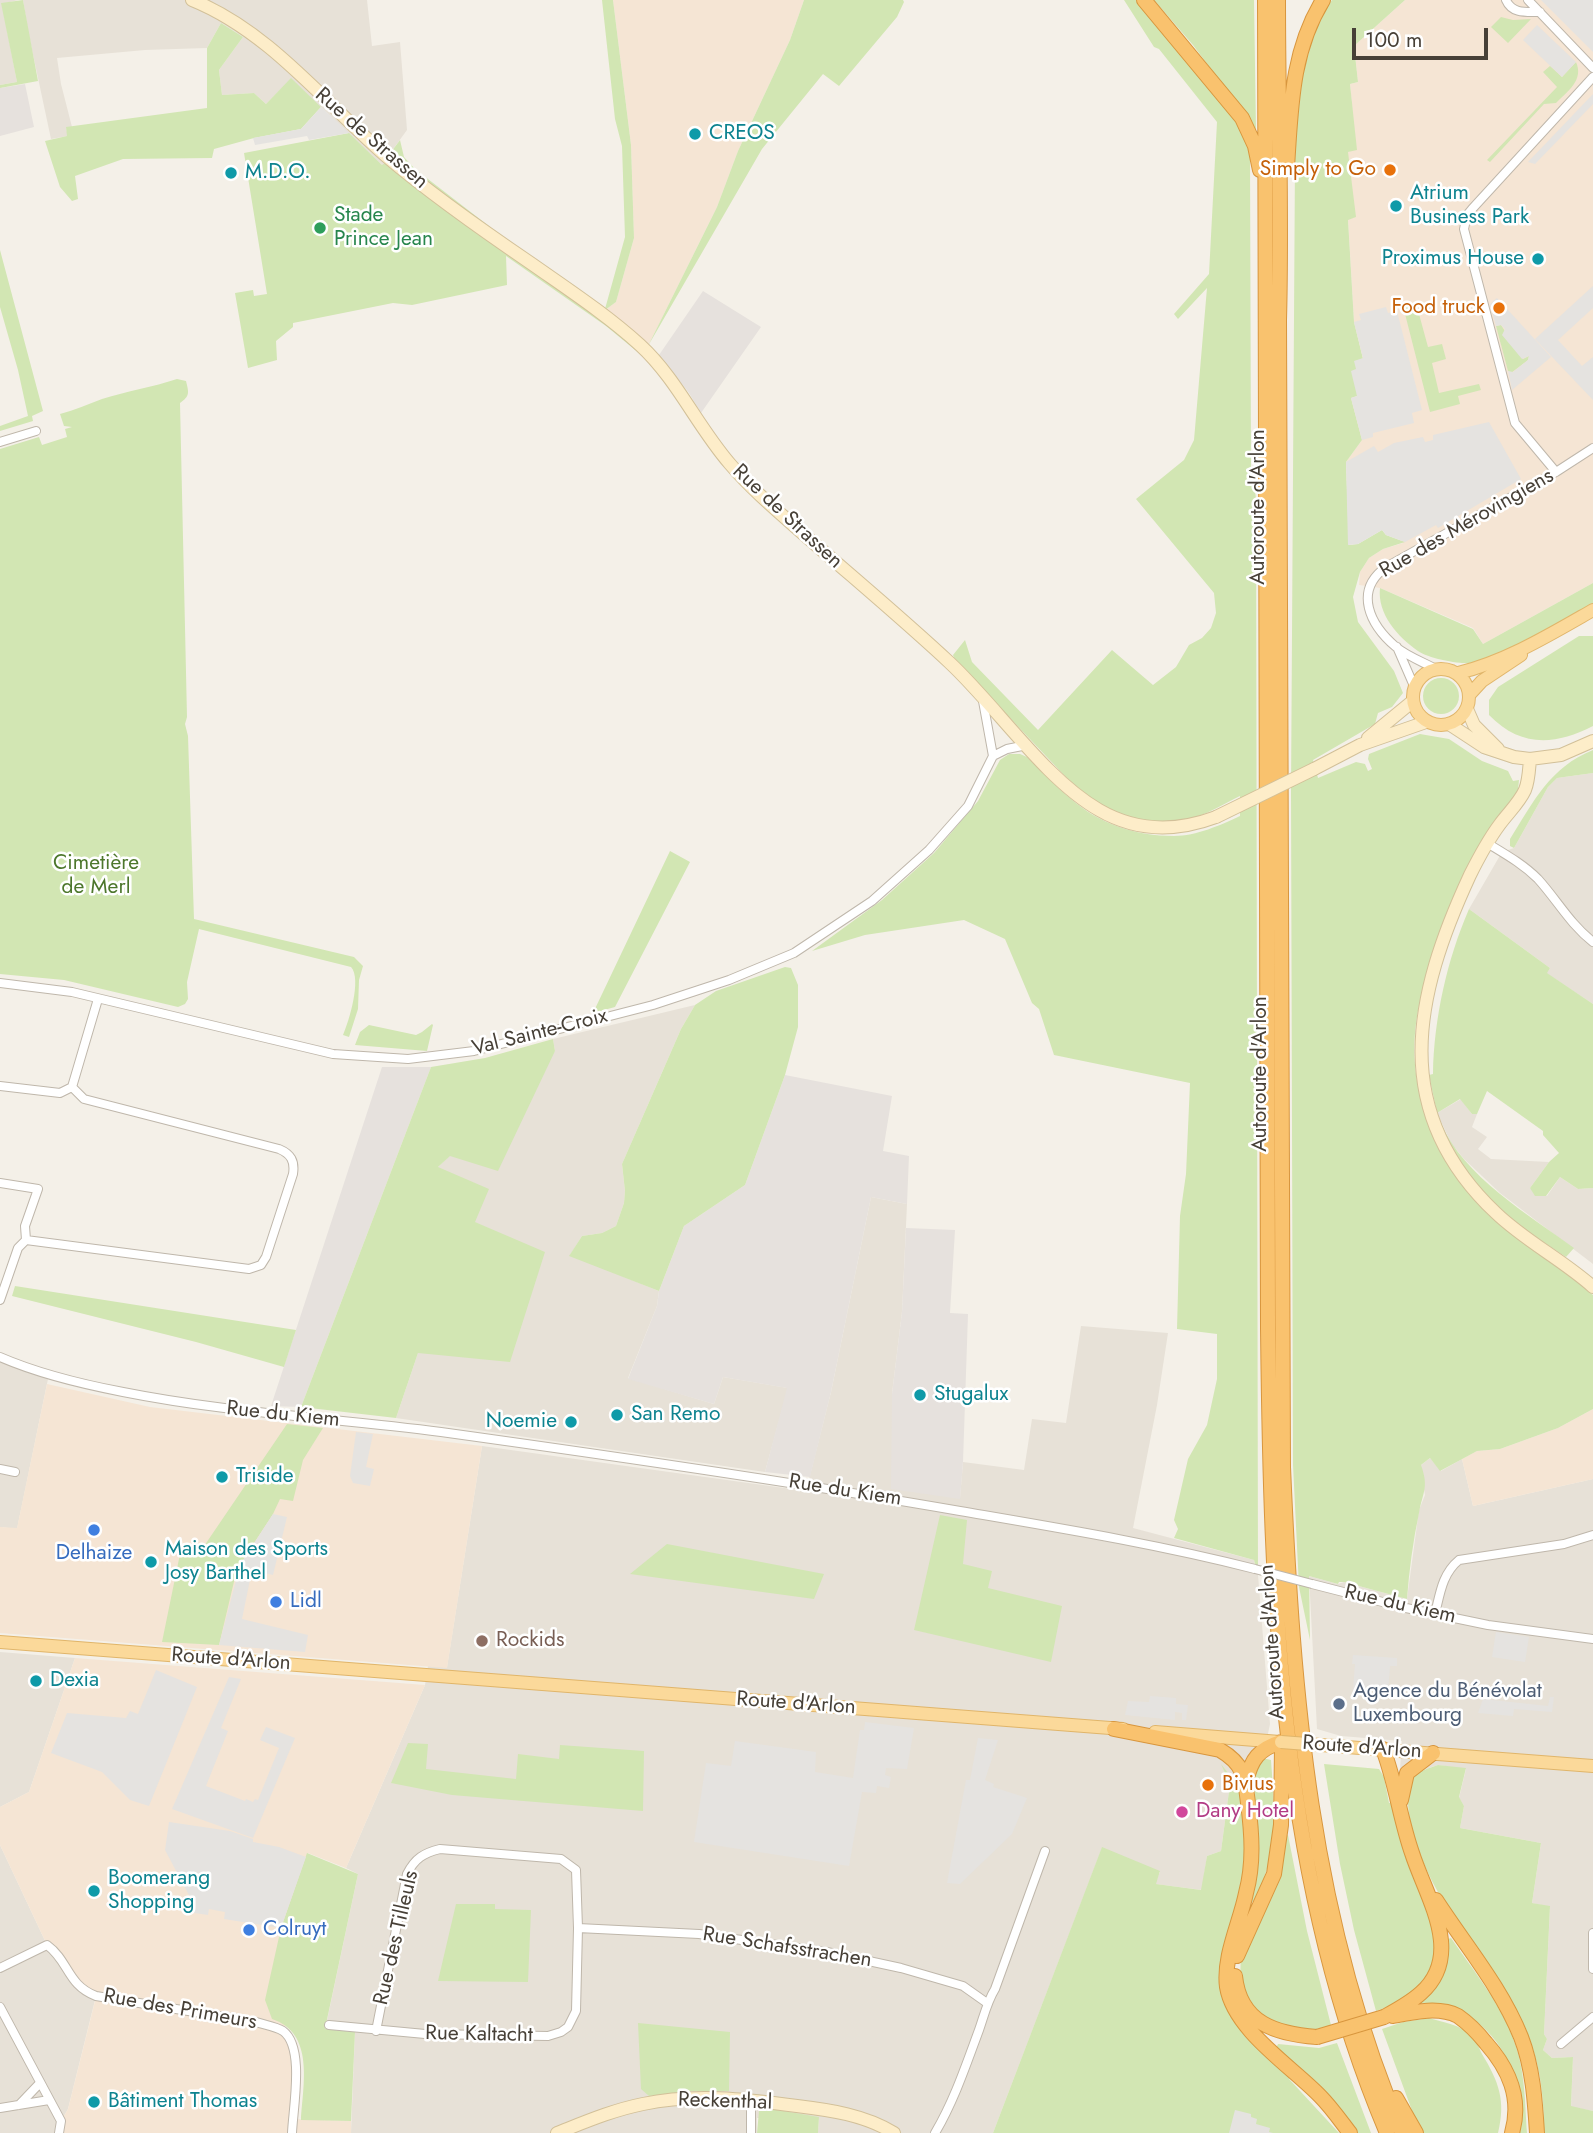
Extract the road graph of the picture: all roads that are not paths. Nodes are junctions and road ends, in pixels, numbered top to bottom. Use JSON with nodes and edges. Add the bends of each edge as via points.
{"nodes":[{"id":1,"x":192,"y":0,"type":"edge"},
{"id":2,"x":1144,"y":0,"type":"edge"},
{"id":3,"x":1265,"y":0,"type":"edge"},
{"id":4,"x":1278,"y":0,"type":"edge"},
{"id":5,"x":1323,"y":0,"type":"edge"},
{"id":6,"x":1506,"y":0,"type":"edge"},
{"id":7,"x":1528,"y":0,"type":"edge"},
{"id":8,"x":1540,"y":12,"type":"junction"},
{"id":9,"x":1593,"y":68,"type":"edge"},
{"id":10,"x":1593,"y":77,"type":"edge"},
{"id":11,"x":1266,"y":190,"type":"junction"},
{"id":12,"x":1282,"y":232,"type":"junction"},
{"id":13,"x":36,"y":430,"type":"dead end"},
{"id":14,"x":0,"y":442,"type":"edge"},
{"id":15,"x":1593,"y":448,"type":"edge"},
{"id":16,"x":1556,"y":472,"type":"junction"},
{"id":17,"x":1593,"y":610,"type":"edge"},
{"id":18,"x":1565,"y":626,"type":"junction"},
{"id":19,"x":1397,"y":648,"type":"junction"},
{"id":20,"x":1436,"y":669,"type":"junction"},
{"id":21,"x":1458,"y":673,"type":"junction"},
{"id":22,"x":1414,"y":686,"type":"junction"},
{"id":23,"x":982,"y":694,"type":"junction"},
{"id":24,"x":1470,"y":694,"type":"junction"},
{"id":25,"x":1413,"y":701,"type":"junction"},
{"id":26,"x":1467,"y":709,"type":"junction"},
{"id":27,"x":1426,"y":722,"type":"junction"},
{"id":28,"x":1449,"y":724,"type":"junction"},
{"id":29,"x":1593,"y":741,"type":"edge"},
{"id":30,"x":1027,"y":744,"type":"junction"},
{"id":31,"x":1360,"y":745,"type":"junction"},
{"id":32,"x":1501,"y":752,"type":"junction"},
{"id":33,"x":993,"y":756,"type":"junction"},
{"id":34,"x":1530,"y":759,"type":"junction"},
{"id":35,"x":1488,"y":843,"type":"junction"},
{"id":36,"x":1593,"y":942,"type":"edge"},
{"id":37,"x":0,"y":983,"type":"edge"},
{"id":38,"x":98,"y":999,"type":"junction"},
{"id":39,"x":0,"y":1086,"type":"edge"},
{"id":40,"x":72,"y":1087,"type":"junction"},
{"id":41,"x":0,"y":1183,"type":"edge"},
{"id":42,"x":26,"y":1240,"type":"junction"},
{"id":43,"x":1593,"y":1287,"type":"edge"},
{"id":44,"x":0,"y":1300,"type":"edge"},
{"id":45,"x":0,"y":1357,"type":"edge"},
{"id":46,"x":0,"y":1469,"type":"edge"},
{"id":47,"x":15,"y":1472,"type":"dead end"},
{"id":48,"x":1593,"y":1535,"type":"edge"},
{"id":49,"x":1435,"y":1614,"type":"junction"},
{"id":50,"x":1593,"y":1639,"type":"edge"},
{"id":51,"x":0,"y":1642,"type":"edge"},
{"id":52,"x":1283,"y":1701,"type":"junction"},
{"id":53,"x":1114,"y":1729,"type":"junction"},
{"id":54,"x":1271,"y":1743,"type":"junction"},
{"id":55,"x":1383,"y":1749,"type":"junction"},
{"id":56,"x":1433,"y":1753,"type":"junction"},
{"id":57,"x":1593,"y":1766,"type":"edge"},
{"id":58,"x":1246,"y":1782,"type":"junction"},
{"id":59,"x":1401,"y":1808,"type":"junction"},
{"id":60,"x":1045,"y":1851,"type":"dead end"},
{"id":61,"x":1420,"y":1875,"type":"junction"},
{"id":62,"x":578,"y":1928,"type":"junction"},
{"id":63,"x":1593,"y":1933,"type":"edge"},
{"id":64,"x":0,"y":1968,"type":"edge"},
{"id":65,"x":1593,"y":1969,"type":"edge"},
{"id":66,"x":1228,"y":1970,"type":"junction"},
{"id":67,"x":986,"y":2003,"type":"junction"},
{"id":68,"x":0,"y":2007,"type":"edge"},
{"id":69,"x":1384,"y":2017,"type":"junction"},
{"id":70,"x":1593,"y":2017,"type":"edge"},
{"id":71,"x":330,"y":2025,"type":"dead end"},
{"id":72,"x":376,"y":2031,"type":"junction"},
{"id":73,"x":1317,"y":2037,"type":"junction"},
{"id":74,"x":1561,"y":2044,"type":"dead end"},
{"id":75,"x":1375,"y":2060,"type":"junction"},
{"id":76,"x":40,"y":2083,"type":"junction"},
{"id":77,"x":49,"y":2100,"type":"junction"},
{"id":78,"x":751,"y":2100,"type":"junction"},
{"id":79,"x":19,"y":2105,"type":"junction"},
{"id":80,"x":0,"y":2108,"type":"edge"},
{"id":81,"x":59,"y":2133,"type":"edge"},
{"id":82,"x":292,"y":2133,"type":"edge"},
{"id":83,"x":557,"y":2133,"type":"edge"},
{"id":84,"x":751,"y":2133,"type":"edge"},
{"id":85,"x":894,"y":2133,"type":"edge"},
{"id":86,"x":934,"y":2133,"type":"edge"},
{"id":87,"x":1350,"y":2133,"type":"edge"},
{"id":88,"x":1387,"y":2133,"type":"edge"},
{"id":89,"x":1402,"y":2133,"type":"edge"},
{"id":90,"x":1416,"y":2133,"type":"edge"},
{"id":91,"x":1512,"y":2133,"type":"edge"},
{"id":92,"x":1537,"y":2133,"type":"edge"}],
"edges":[{"from":1,"to":23,"type":"main road","name":"Rue de Strassen","via":[[236,22],[262,42],[387,157],[640,345],[742,477]]},
{"from":2,"to":11,"type":"highway","via":[[1242,118]]},
{"from":3,"to":11,"type":"highway","name":"Autoroute d'Arlon"},
{"from":4,"to":12,"type":"highway","name":"Autoroute d'Arlon"},
{"from":5,"to":12,"type":"highway","via":[[1296,63]]},
{"from":6,"to":8,"type":"street","via":[[1519,11]]},
{"from":7,"to":8,"type":"street"},
{"from":8,"to":9,"type":"street"},
{"from":10,"to":16,"type":"street","via":[[1472,209],[1464,229],[1515,423]]},
{"from":11,"to":52,"type":"highway","name":"Autoroute d'Arlon","via":[[1268,1328],[1272,1539]]},
{"from":12,"to":75,"type":"highway","name":"Autoroute d'Arlon","via":[[1283,1467],[1289,1603],[1316,1839],[1342,1957]]},
{"from":13,"to":14,"type":"street"},
{"from":15,"to":16,"type":"street","name":"Rue des Mérovingiens"},
{"from":16,"to":19,"type":"street","name":"Rue des Mérovingiens","via":[[1378,573],[1371,582],[1368,605],[1377,626]]},
{"from":17,"to":18,"type":"main road"},
{"from":18,"to":21,"type":"main road"},
{"from":18,"to":24,"type":"main road","via":[[1482,681]]},
{"from":19,"to":20,"type":"street","name":"Rue des Mérovingiens"},
{"from":19,"to":22,"type":"street","name":"Rue des Mérovingiens"},
{"from":20,"to":21,"type":"main road"},
{"from":20,"to":22,"type":"main road","via":[[1422,675]]},
{"from":21,"to":24,"type":"main road"},
{"from":22,"to":25,"type":"main road"},
{"from":23,"to":30,"type":"main road","name":"Rue de Strassen"},
{"from":23,"to":33,"type":"street"},
{"from":24,"to":26,"type":"main road"},
{"from":25,"to":27,"type":"main road"},
{"from":25,"to":31,"type":"main road","name":"Rue de Strassen"},
{"from":26,"to":28,"type":"main road"},
{"from":26,"to":32,"type":"main road","via":[[1474,725]]},
{"from":27,"to":28,"type":"main road"},
{"from":27,"to":31,"type":"main road","name":"Rue de Strassen"},
{"from":28,"to":32,"type":"main road","via":[[1483,747]]},
{"from":29,"to":34,"type":"main road","via":[[1561,755]]},
{"from":30,"to":31,"type":"main road","name":"Rue de Strassen","bridge":true,"via":[[1056,776],[1097,809],[1152,828],[1216,817]]},
{"from":30,"to":33,"type":"street"},
{"from":32,"to":34,"type":"main road"},
{"from":33,"to":38,"type":"street","name":"Val Sainte-Croix","via":[[968,806],[929,850],[872,901],[791,955],[665,1002],[474,1051],[408,1059],[333,1054]]},
{"from":34,"to":35,"type":"main road","via":[[1526,788]]},
{"from":35,"to":36,"type":"street","via":[[1535,876]]},
{"from":35,"to":43,"type":"main road","via":[[1449,929],[1426,1007],[1420,1052],[1428,1106],[1444,1148],[1472,1188],[1508,1223]]},
{"from":37,"to":38,"type":"street","name":"Val Sainte-Croix"},
{"from":38,"to":40,"type":"street"},
{"from":39,"to":40,"type":"street","via":[[60,1093]]},
{"from":40,"to":42,"type":"street","via":[[84,1099],[288,1152],[293,1174],[266,1257],[261,1265],[249,1269]]},
{"from":41,"to":42,"type":"street","via":[[38,1189],[25,1226]]},
{"from":42,"to":44,"type":"street"},
{"from":45,"to":49,"type":"street","name":"Rue du Kiem","bridge":true,"via":[[90,1385],[214,1408],[443,1433],[803,1484],[1127,1539]]},
{"from":46,"to":47,"type":"street"},
{"from":48,"to":49,"type":"street","via":[[1564,1544],[1459,1560],[1443,1580]]},
{"from":49,"to":50,"type":"street","name":"Rue du Kiem"},
{"from":51,"to":53,"type":"main road","name":"Route d'Arlon"},
{"from":52,"to":73,"type":"highway","via":[[1278,1852],[1267,1893],[1237,1956],[1236,1984],[1248,2010],[1263,2024],[1283,2034]]},
{"from":52,"to":88,"type":"highway","name":"Autoroute d'Arlon","via":[[1316,1903],[1351,2034]]},
{"from":53,"to":54,"type":"main road","name":"Route d'Arlon"},
{"from":53,"to":58,"type":"highway","via":[[1220,1750],[1242,1769]]},
{"from":54,"to":55,"type":"main road","name":"Route d'Arlon","bridge":true},
{"from":54,"to":58,"type":"highway","via":[[1254,1758]]},
{"from":55,"to":56,"type":"main road","name":"Route d'Arlon"},
{"from":55,"to":59,"type":"highway"},
{"from":56,"to":57,"type":"main road","name":"Route d'Arlon"},
{"from":56,"to":59,"type":"highway","via":[[1407,1773]]},
{"from":58,"to":66,"type":"highway","via":[[1253,1855]]},
{"from":59,"to":61,"type":"highway"},
{"from":60,"to":67,"type":"street"},
{"from":61,"to":69,"type":"highway","via":[[1441,1935],[1438,1966],[1422,1993]]},
{"from":61,"to":92,"type":"highway","via":[[1482,1965],[1517,2028],[1531,2070]]},
{"from":62,"to":67,"type":"street","name":"Rue Schafsstrachen","via":[[699,1934],[827,1952],[963,1986]]},
{"from":62,"to":72,"type":"street","name":"Rue Kaltacht","via":[[576,2011],[561,2032],[548,2036]]},
{"from":62,"to":72,"type":"street","name":"Rue des Tilleuls","via":[[576,1870],[561,1860],[440,1849],[426,1852],[407,1874]]},
{"from":63,"to":65,"type":"street"},
{"from":64,"to":82,"type":"street","name":"Rue des Primeurs","via":[[47,1945],[82,1991],[256,2022],[282,2031],[293,2044],[296,2060]]},
{"from":66,"to":73,"type":"highway","via":[[1235,1999],[1253,2025],[1282,2039]]},
{"from":66,"to":87,"type":"highway","via":[[1231,2000],[1249,2029],[1319,2095]]},
{"from":67,"to":86,"type":"street","via":[[948,2112]]},
{"from":68,"to":76,"type":"street"},
{"from":69,"to":73,"type":"highway","bridge":true},
{"from":69,"to":91,"type":"highway","via":[[1436,2011],[1457,2015],[1478,2033],[1509,2074],[1516,2097]]},
{"from":70,"to":74,"type":"street"},
{"from":71,"to":72,"type":"street","name":"Rue Kaltacht"},
{"from":75,"to":89,"type":"highway","name":"Autoroute d'Arlon"},
{"from":75,"to":90,"type":"highway"},
{"from":76,"to":77,"type":"street"},
{"from":76,"to":79,"type":"street"},
{"from":77,"to":79,"type":"street"},
{"from":77,"to":81,"type":"street","via":[[61,2120]]},
{"from":78,"to":83,"type":"main road","name":"Reckenthal","via":[[700,2098],[641,2104]]},
{"from":78,"to":84,"type":"street"},
{"from":78,"to":85,"type":"main road","name":"Reckenthal","via":[[846,2114]]},
{"from":79,"to":80,"type":"street"}]}
